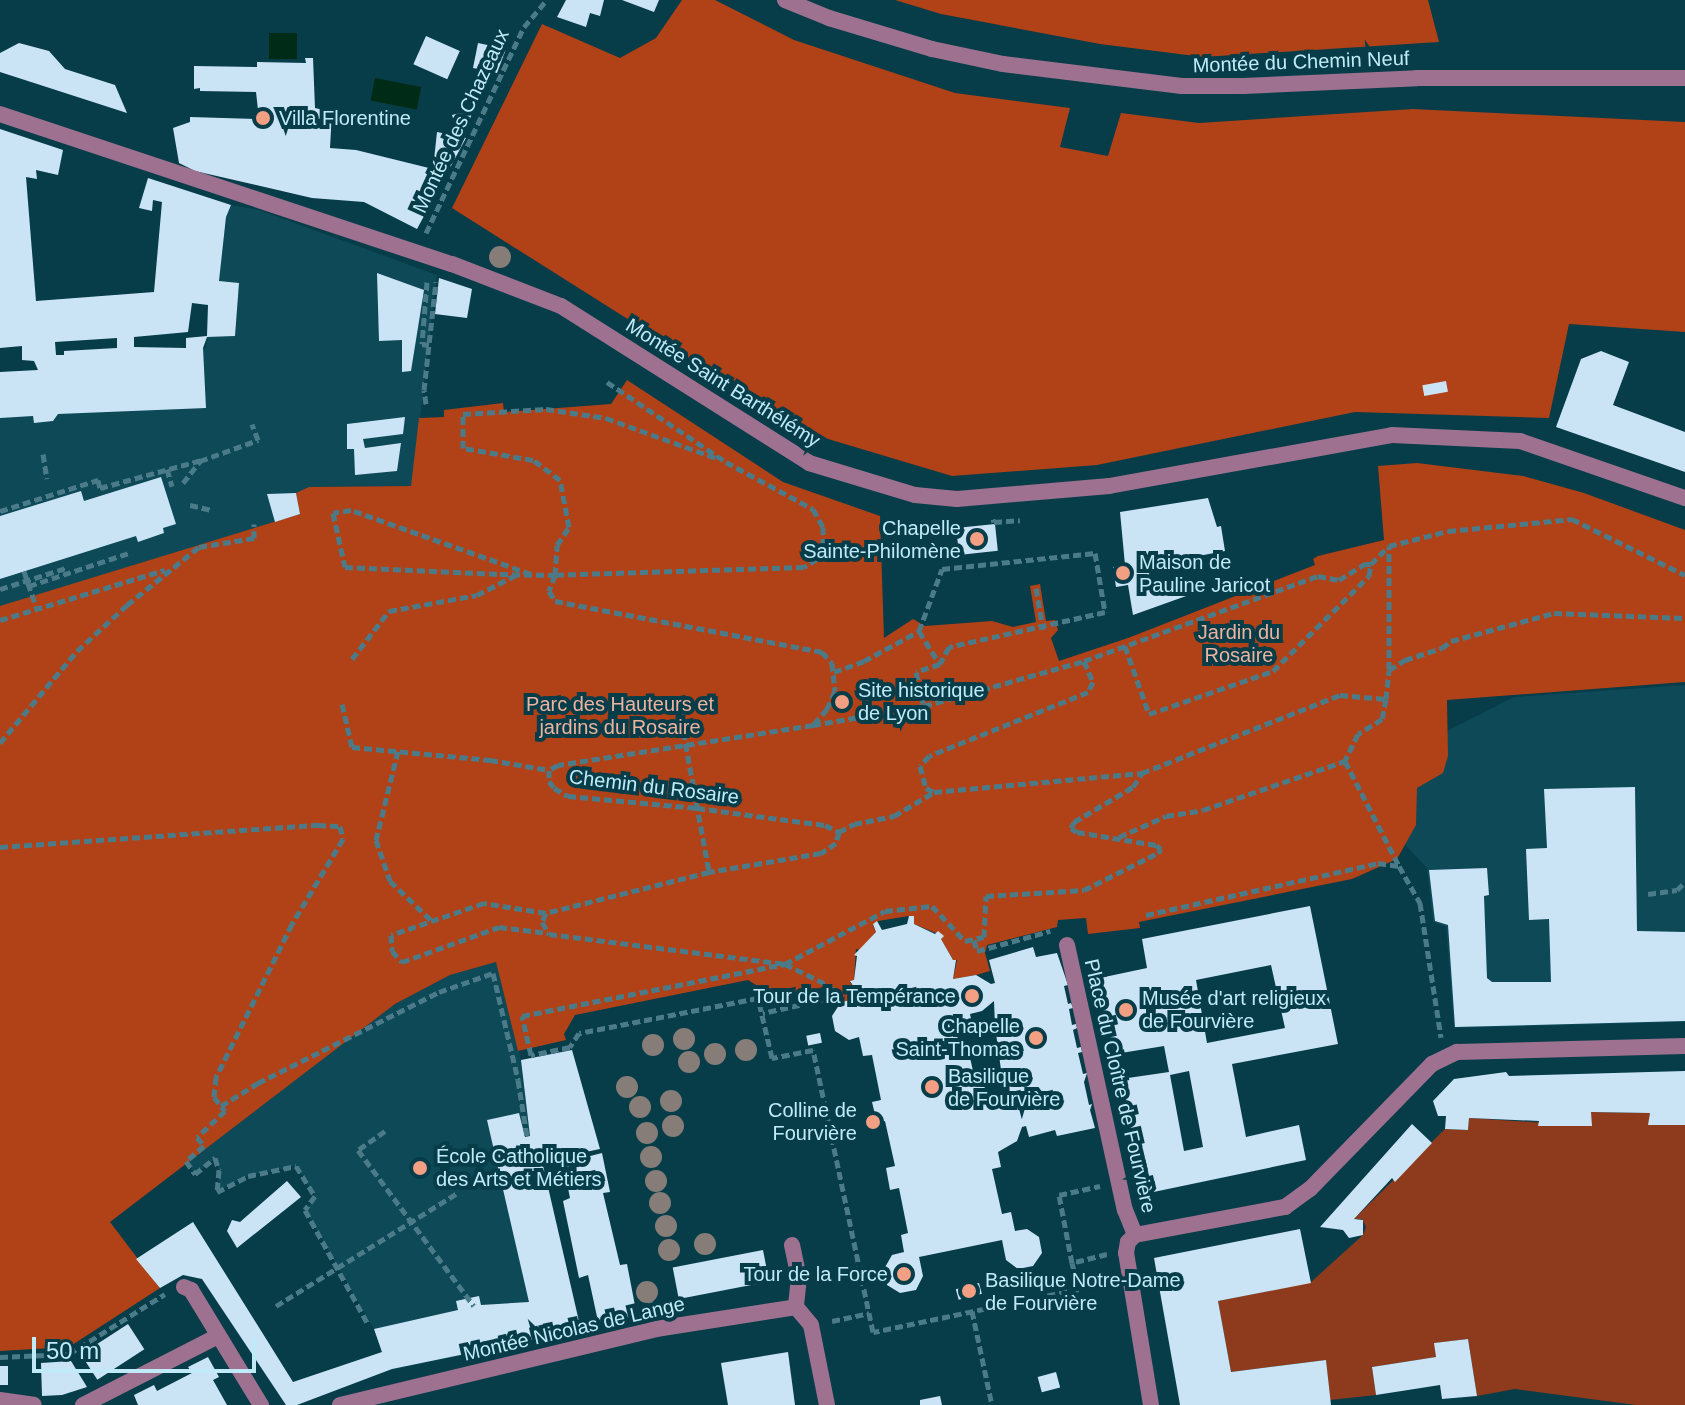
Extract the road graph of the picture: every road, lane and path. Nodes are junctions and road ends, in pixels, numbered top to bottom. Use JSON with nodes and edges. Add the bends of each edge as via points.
{"nodes":[{"id":1,"x":547,"y":0,"type":"edge"},
{"id":2,"x":785,"y":0,"type":"edge"},
{"id":3,"x":1685,"y":78,"type":"edge"},
{"id":4,"x":0,"y":114,"type":"edge"},
{"id":5,"x":439,"y":239,"type":"dead end"},
{"id":6,"x":436,"y":278,"type":"dead end"},
{"id":7,"x":421,"y":280,"type":"dead end"},
{"id":8,"x":429,"y":345,"type":"junction"},
{"id":9,"x":607,"y":382,"type":"dead end"},
{"id":10,"x":426,"y":404,"type":"dead end"},
{"id":11,"x":252,"y":424,"type":"dead end"},
{"id":12,"x":43,"y":454,"type":"dead end"},
{"id":13,"x":202,"y":460,"type":"junction"},
{"id":14,"x":726,"y":462,"type":"junction"},
{"id":15,"x":167,"y":469,"type":"junction"},
{"id":16,"x":47,"y":479,"type":"dead end"},
{"id":17,"x":183,"y":483,"type":"dead end"},
{"id":18,"x":172,"y":486,"type":"dead end"},
{"id":19,"x":1685,"y":498,"type":"edge"},
{"id":20,"x":190,"y":505,"type":"dead end"},
{"id":21,"x":211,"y":510,"type":"dead end"},
{"id":22,"x":0,"y":511,"type":"edge"},
{"id":23,"x":1024,"y":520,"type":"dead end"},
{"id":24,"x":1001,"y":522,"type":"dead end"},
{"id":25,"x":254,"y":524,"type":"dead end"},
{"id":26,"x":1389,"y":546,"type":"junction"},
{"id":27,"x":132,"y":552,"type":"dead end"},
{"id":28,"x":66,"y":558,"type":"dead end"},
{"id":29,"x":1371,"y":564,"type":"junction"},
{"id":30,"x":170,"y":569,"type":"junction"},
{"id":31,"x":70,"y":570,"type":"junction"},
{"id":32,"x":24,"y":571,"type":"dead end"},
{"id":33,"x":517,"y":574,"type":"junction"},
{"id":34,"x":531,"y":574,"type":"junction"},
{"id":35,"x":555,"y":575,"type":"junction"},
{"id":36,"x":1685,"y":575,"type":"edge"},
{"id":37,"x":29,"y":584,"type":"junction"},
{"id":38,"x":1036,"y":588,"type":"dead end"},
{"id":39,"x":0,"y":589,"type":"edge"},
{"id":40,"x":37,"y":609,"type":"junction"},
{"id":41,"x":1685,"y":618,"type":"edge"},
{"id":42,"x":0,"y":620,"type":"edge"},
{"id":43,"x":1043,"y":629,"type":"junction"},
{"id":44,"x":919,"y":631,"type":"junction"},
{"id":45,"x":1125,"y":646,"type":"junction"},
{"id":46,"x":352,"y":659,"type":"dead end"},
{"id":47,"x":1084,"y":661,"type":"junction"},
{"id":48,"x":940,"y":664,"type":"junction"},
{"id":49,"x":1389,"y":670,"type":"junction"},
{"id":50,"x":834,"y":672,"type":"junction"},
{"id":51,"x":1386,"y":699,"type":"junction"},
{"id":52,"x":342,"y":704,"type":"dead end"},
{"id":53,"x":924,"y":706,"type":"junction"},
{"id":54,"x":679,"y":708,"type":"dead end"},
{"id":55,"x":813,"y":725,"type":"junction"},
{"id":56,"x":0,"y":743,"type":"edge"},
{"id":57,"x":685,"y":747,"type":"junction"},
{"id":58,"x":398,"y":751,"type":"junction"},
{"id":59,"x":1345,"y":761,"type":"junction"},
{"id":60,"x":549,"y":770,"type":"junction"},
{"id":61,"x":1142,"y":773,"type":"junction"},
{"id":62,"x":934,"y":792,"type":"junction"},
{"id":63,"x":697,"y":808,"type":"junction"},
{"id":64,"x":839,"y":832,"type":"junction"},
{"id":65,"x":1118,"y":838,"type":"junction"},
{"id":66,"x":0,"y":847,"type":"edge"},
{"id":67,"x":1399,"y":866,"type":"junction"},
{"id":68,"x":709,"y":872,"type":"junction"},
{"id":69,"x":1685,"y":882,"type":"edge"},
{"id":70,"x":1648,"y":894,"type":"dead end"},
{"id":71,"x":546,"y":913,"type":"junction"},
{"id":72,"x":1146,"y":915,"type":"dead end"},
{"id":73,"x":432,"y":921,"type":"junction"},
{"id":74,"x":1058,"y":929,"type":"dead end"},
{"id":75,"x":549,"y":934,"type":"junction"},
{"id":76,"x":974,"y":940,"type":"junction"},
{"id":77,"x":1067,"y":945,"type":"dead end"},
{"id":78,"x":785,"y":964,"type":"junction"},
{"id":79,"x":763,"y":1013,"type":"junction"},
{"id":80,"x":1685,"y":1046,"type":"edge"},
{"id":81,"x":1445,"y":1057,"type":"junction"},
{"id":82,"x":221,"y":1106,"type":"junction"},
{"id":83,"x":385,"y":1131,"type":"dead end"},
{"id":84,"x":527,"y":1136,"type":"dead end"},
{"id":85,"x":1119,"y":1181,"type":"junction"},
{"id":86,"x":456,"y":1194,"type":"dead end"},
{"id":87,"x":412,"y":1222,"type":"junction"},
{"id":88,"x":1141,"y":1233,"type":"junction"},
{"id":89,"x":792,"y":1245,"type":"dead end"},
{"id":90,"x":1104,"y":1255,"type":"dead end"},
{"id":91,"x":1072,"y":1263,"type":"junction"},
{"id":92,"x":337,"y":1267,"type":"junction"},
{"id":93,"x":647,"y":1284,"type":"dead end"},
{"id":94,"x":184,"y":1287,"type":"joint"},
{"id":95,"x":650,"y":1301,"type":"dead end"},
{"id":96,"x":276,"y":1306,"type":"dead end"},
{"id":97,"x":474,"y":1306,"type":"dead end"},
{"id":98,"x":796,"y":1307,"type":"junction"},
{"id":99,"x":972,"y":1311,"type":"junction"},
{"id":100,"x":869,"y":1313,"type":"junction"},
{"id":101,"x":836,"y":1321,"type":"dead end"},
{"id":102,"x":369,"y":1326,"type":"dead end"},
{"id":103,"x":218,"y":1336,"type":"junction"},
{"id":104,"x":0,"y":1357,"type":"edge"},
{"id":105,"x":0,"y":1400,"type":"edge"},
{"id":106,"x":34,"y":1405,"type":"edge"},
{"id":107,"x":83,"y":1405,"type":"edge"},
{"id":108,"x":261,"y":1405,"type":"edge"},
{"id":109,"x":340,"y":1405,"type":"edge"},
{"id":110,"x":827,"y":1405,"type":"edge"},
{"id":111,"x":992,"y":1405,"type":"edge"},
{"id":112,"x":1151,"y":1405,"type":"edge"}],
"edges":[{"from":1,"to":5,"type":"path","name":"Montée des Chazeaux","via":[[524,27],[425,234]]},
{"from":2,"to":3,"type":"street","name":"Montée du Chemin Neuf","via":[[932,49],[1003,64],[1182,86],[1417,78]]},
{"from":4,"to":19,"type":"street","name":"Montée Saint Barthélémy","via":[[452,264],[561,306],[809,463],[915,495],[957,499],[1109,486],[1392,435],[1520,441]]},
{"from":6,"to":8,"type":"path"},
{"from":7,"to":8,"type":"path","via":[[429,283],[422,344]]},
{"from":8,"to":10,"type":"path"},
{"from":9,"to":14,"type":"path"},
{"from":11,"to":13,"type":"path","via":[[258,440]]},
{"from":12,"to":16,"type":"path"},
{"from":13,"to":15,"type":"path"},
{"from":13,"to":17,"type":"path"},
{"from":14,"to":35,"type":"path","via":[[813,509],[823,527],[823,549],[817,559],[804,567]]},
{"from":14,"to":35,"type":"path","via":[[606,418],[546,409],[463,414],[463,448],[533,460],[560,480],[569,527],[557,545]]},
{"from":15,"to":18,"type":"path"},
{"from":15,"to":22,"type":"path","via":[[100,488],[98,480]]},
{"from":20,"to":21,"type":"path"},
{"from":23,"to":24,"type":"path"},
{"from":25,"to":30,"type":"path","via":[[254,538],[199,547]]},
{"from":26,"to":29,"type":"path"},
{"from":26,"to":36,"type":"path","via":[[1448,531],[1572,519]]},
{"from":26,"to":49,"type":"path"},
{"from":27,"to":31,"type":"path"},
{"from":28,"to":31,"type":"path"},
{"from":29,"to":45,"type":"path","name":"Chemin du Rosaire","via":[[1339,580],[1318,576]]},
{"from":29,"to":45,"type":"path","via":[[1369,576],[1273,671],[1149,714]]},
{"from":30,"to":40,"type":"path"},
{"from":30,"to":56,"type":"path","via":[[77,651]]},
{"from":31,"to":37,"type":"path"},
{"from":31,"to":39,"type":"path"},
{"from":32,"to":37,"type":"path","bridge":true},
{"from":33,"to":34,"type":"path"},
{"from":33,"to":34,"type":"path","via":[[345,567],[333,513],[351,510]]},
{"from":33,"to":46,"type":"path","via":[[477,595],[389,611]]},
{"from":34,"to":35,"type":"path"},
{"from":35,"to":50,"type":"path","via":[[549,591],[555,601],[822,652]]},
{"from":37,"to":40,"type":"path"},
{"from":38,"to":43,"type":"path"},
{"from":40,"to":42,"type":"path"},
{"from":41,"to":49,"type":"path","via":[[1554,613],[1451,641]]},
{"from":43,"to":44,"type":"path","via":[[1105,612],[1095,553],[942,569]]},
{"from":43,"to":48,"type":"path","via":[[949,647]]},
{"from":44,"to":48,"type":"path"},
{"from":44,"to":50,"type":"path"},
{"from":45,"to":47,"type":"path","name":"Chemin du Rosaire"},
{"from":47,"to":53,"type":"path","name":"Chemin du Rosaire"},
{"from":47,"to":62,"type":"path","via":[[1093,682],[1088,692],[929,756],[920,766],[921,777]]},
{"from":48,"to":53,"type":"path","via":[[916,672]]},
{"from":49,"to":51,"type":"path"},
{"from":50,"to":55,"type":"path","via":[[835,691]]},
{"from":51,"to":59,"type":"path","via":[[1382,719],[1358,734]]},
{"from":51,"to":61,"type":"path","via":[[1340,695]]},
{"from":52,"to":58,"type":"path","via":[[352,747]]},
{"from":53,"to":55,"type":"path","name":"Chemin du Rosaire"},
{"from":54,"to":57,"type":"path"},
{"from":55,"to":57,"type":"path","name":"Chemin du Rosaire"},
{"from":57,"to":60,"type":"path","name":"Chemin du Rosaire"},
{"from":57,"to":63,"type":"path"},
{"from":58,"to":60,"type":"path"},
{"from":58,"to":73,"type":"path","via":[[376,840],[390,881]]},
{"from":59,"to":65,"type":"path","via":[[1203,810],[1166,816]]},
{"from":59,"to":67,"type":"path"},
{"from":60,"to":63,"type":"path","name":"Chemin du Rosaire","via":[[554,788],[568,796]]},
{"from":61,"to":62,"type":"path"},
{"from":61,"to":65,"type":"path","via":[[1133,787],[1071,828]]},
{"from":62,"to":64,"type":"path","via":[[894,816]]},
{"from":63,"to":64,"type":"path","name":"Chemin du Rosaire","via":[[825,825]]},
{"from":63,"to":68,"type":"path"},
{"from":64,"to":68,"type":"path","via":[[836,843],[821,853]]},
{"from":65,"to":76,"type":"path","via":[[1161,849],[1084,890],[986,896],[984,937]]},
{"from":66,"to":82,"type":"path","via":[[340,826],[343,839],[292,924],[216,1077],[214,1097]]},
{"from":67,"to":72,"type":"path","via":[[1378,863]]},
{"from":67,"to":81,"type":"path","via":[[1420,903]]},
{"from":68,"to":71,"type":"path"},
{"from":69,"to":70,"type":"path","via":[[1677,890]]},
{"from":71,"to":73,"type":"path","via":[[484,903]]},
{"from":71,"to":75,"type":"path","via":[[542,922]]},
{"from":73,"to":75,"type":"path","via":[[391,935],[392,951],[402,962],[499,927]]},
{"from":74,"to":76,"type":"path","via":[[977,951]]},
{"from":75,"to":78,"type":"path"},
{"from":76,"to":78,"type":"path","via":[[965,941],[932,906],[885,911]]},
{"from":77,"to":85,"type":"street","name":"Place du Cloître de Fourvière"},
{"from":78,"to":79,"type":"path","via":[[830,983],[835,997]]},
{"from":78,"to":79,"type":"path","via":[[522,1016],[531,1055],[570,1047],[579,1033],[758,998]]},
{"from":79,"to":100,"type":"path","via":[[772,1058],[813,1050]]},
{"from":80,"to":81,"type":"street","via":[[1457,1052]]},
{"from":81,"to":88,"type":"street","via":[[1285,1207]]},
{"from":82,"to":84,"type":"path","via":[[411,1006],[493,973]]},
{"from":82,"to":92,"type":"path","via":[[225,1111],[197,1137],[204,1146],[186,1161],[195,1174],[215,1158],[217,1192],[248,1176],[296,1166],[315,1196],[305,1210]]},
{"from":83,"to":87,"type":"path","via":[[358,1150]]},
{"from":85,"to":88,"type":"street","name":"Place du Cloître de Fourvière","via":[[1127,1216]]},
{"from":85,"to":91,"type":"path","via":[[1059,1195]]},
{"from":86,"to":87,"type":"path"},
{"from":87,"to":92,"type":"path"},
{"from":87,"to":97,"type":"path"},
{"from":88,"to":112,"type":"street","via":[[1128,1242],[1126,1253]]},
{"from":89,"to":98,"type":"street","via":[[799,1277]]},
{"from":90,"to":91,"type":"path"},
{"from":91,"to":99,"type":"path","via":[[1079,1289]]},
{"from":92,"to":96,"type":"path"},
{"from":92,"to":102,"type":"path"},
{"from":93,"to":95,"type":"path"},
{"from":94,"to":103,"type":"street","via":[[191,1290]]},
{"from":94,"to":104,"type":"path","via":[[69,1354]]},
{"from":98,"to":109,"type":"street","name":"Montée Nicolas de Lange","via":[[656,1329]]},
{"from":98,"to":110,"type":"street","via":[[811,1325]]},
{"from":99,"to":100,"type":"path","via":[[873,1332]]},
{"from":99,"to":111,"type":"path"},
{"from":100,"to":101,"type":"path"},
{"from":103,"to":107,"type":"street"},
{"from":103,"to":108,"type":"street"},
{"from":105,"to":106,"type":"street"}]}
